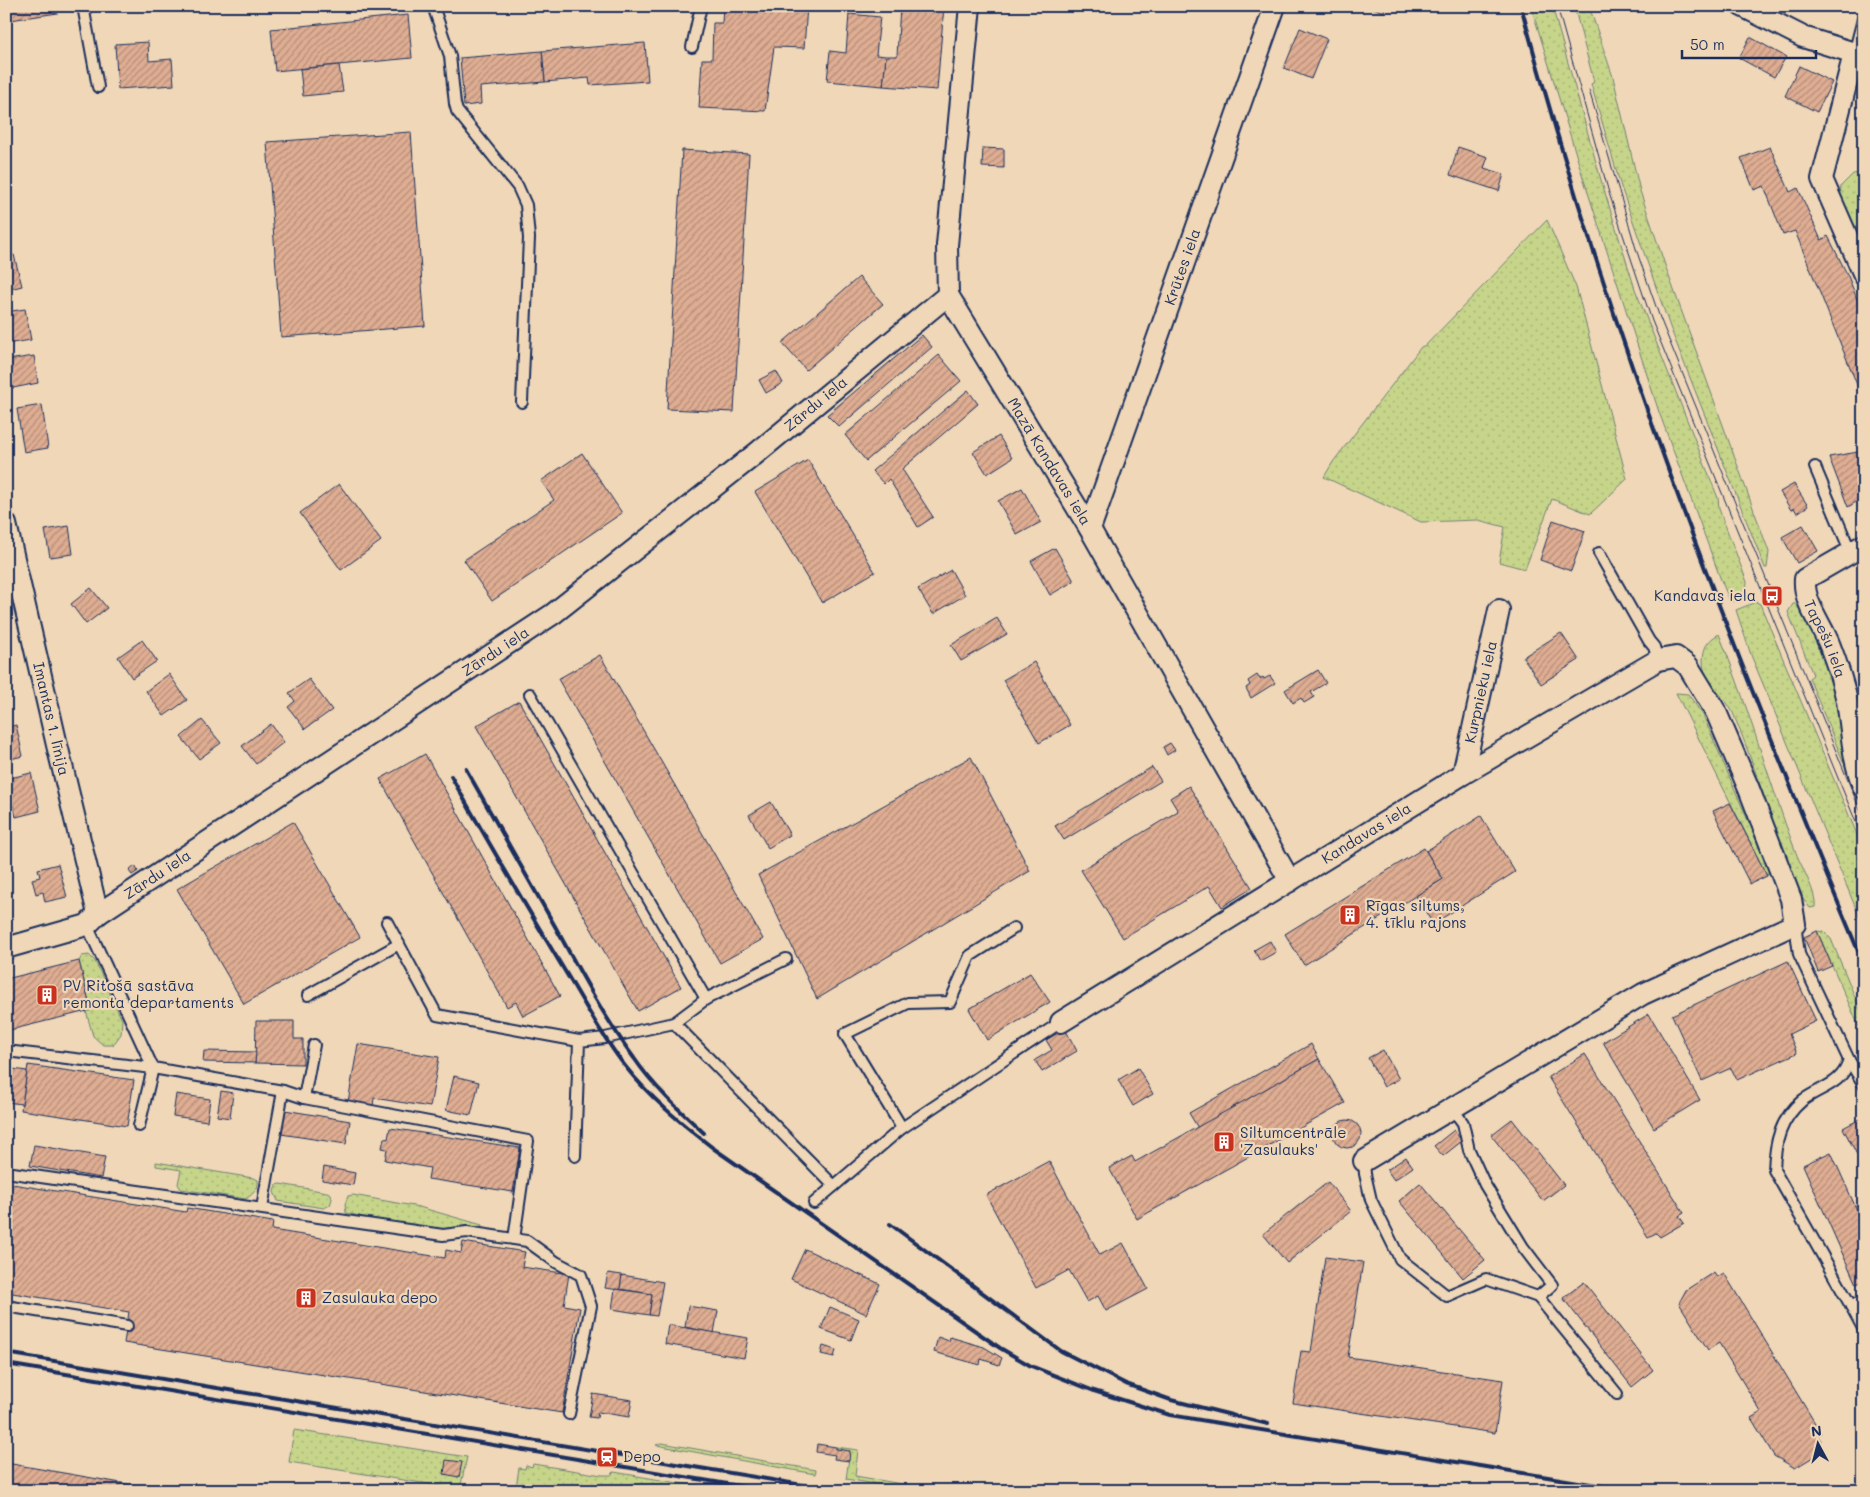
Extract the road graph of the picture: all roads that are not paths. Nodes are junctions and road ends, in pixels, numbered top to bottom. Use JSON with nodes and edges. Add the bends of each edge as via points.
{"nodes":[{"id":1,"x":83,"y":6,"type":"edge"},
{"id":2,"x":432,"y":6,"type":"edge"},
{"id":3,"x":701,"y":6,"type":"edge"},
{"id":4,"x":970,"y":6,"type":"edge"},
{"id":5,"x":1275,"y":6,"type":"edge"},
{"id":6,"x":1748,"y":8,"type":"edge"},
{"id":7,"x":1863,"y":19,"type":"edge"},
{"id":8,"x":692,"y":47,"type":"dead end"},
{"id":9,"x":1859,"y":55,"type":"edge"},
{"id":10,"x":98,"y":87,"type":"dead end"},
{"id":11,"x":1864,"y":275,"type":"edge"},
{"id":12,"x":948,"y":296,"type":"junction"},
{"id":13,"x":522,"y":402,"type":"dead end"},
{"id":14,"x":1815,"y":467,"type":"dead end"},
{"id":15,"x":6,"y":524,"type":"edge"},
{"id":16,"x":1090,"y":529,"type":"junction"},
{"id":17,"x":1857,"y":549,"type":"edge"},
{"id":18,"x":1599,"y":553,"type":"dead end"},
{"id":19,"x":1499,"y":610,"type":"dead end"},
{"id":20,"x":1667,"y":658,"type":"junction"},
{"id":21,"x":530,"y":694,"type":"dead end"},
{"id":22,"x":1462,"y":774,"type":"junction"},
{"id":23,"x":1864,"y":788,"type":"edge"},
{"id":24,"x":1290,"y":881,"type":"junction"},
{"id":25,"x":93,"y":919,"type":"junction"},
{"id":26,"x":387,"y":922,"type":"dead end"},
{"id":27,"x":1795,"y":924,"type":"junction"},
{"id":28,"x":1014,"y":928,"type":"dead end"},
{"id":29,"x":399,"y":944,"type":"junction"},
{"id":30,"x":6,"y":948,"type":"edge"},
{"id":31,"x":786,"y":959,"type":"dead end"},
{"id":32,"x":308,"y":995,"type":"dead end"},
{"id":33,"x":706,"y":999,"type":"junction"},
{"id":34,"x":1061,"y":1022,"type":"joint"},
{"id":35,"x":674,"y":1023,"type":"junction"},
{"id":36,"x":579,"y":1041,"type":"junction"},
{"id":37,"x":314,"y":1045,"type":"dead end"},
{"id":38,"x":6,"y":1050,"type":"edge"},
{"id":39,"x":1849,"y":1060,"type":"junction"},
{"id":40,"x":153,"y":1068,"type":"junction"},
{"id":41,"x":1864,"y":1085,"type":"edge"},
{"id":42,"x":283,"y":1091,"type":"junction"},
{"id":43,"x":304,"y":1098,"type":"junction"},
{"id":44,"x":1452,"y":1108,"type":"junction"},
{"id":45,"x":139,"y":1126,"type":"dead end"},
{"id":46,"x":902,"y":1128,"type":"junction"},
{"id":47,"x":576,"y":1156,"type":"dead end"},
{"id":48,"x":1364,"y":1161,"type":"joint"},
{"id":49,"x":6,"y":1172,"type":"edge"},
{"id":50,"x":834,"y":1186,"type":"junction"},
{"id":51,"x":814,"y":1203,"type":"dead end"},
{"id":52,"x":262,"y":1208,"type":"junction"},
{"id":53,"x":514,"y":1239,"type":"junction"},
{"id":54,"x":1538,"y":1296,"type":"junction"},
{"id":55,"x":1864,"y":1300,"type":"edge"},
{"id":56,"x":6,"y":1306,"type":"edge"},
{"id":57,"x":1851,"y":1306,"type":"junction"},
{"id":58,"x":127,"y":1326,"type":"dead end"},
{"id":59,"x":1864,"y":1330,"type":"edge"},
{"id":60,"x":1617,"y":1394,"type":"dead end"},
{"id":61,"x":569,"y":1414,"type":"dead end"}],
"edges":[{"from":1,"to":10,"type":"lane"},
{"from":2,"to":13,"type":"lane","via":[[450,56],[457,111],[524,196],[529,238]]},
{"from":3,"to":8,"type":"lane"},
{"from":4,"to":12,"type":"street","via":[[947,245]]},
{"from":5,"to":16,"type":"street","name":"Krūtes iela"},
{"from":6,"to":9,"type":"street","via":[[1803,37]]},
{"from":7,"to":9,"type":"lane"},
{"from":9,"to":11,"type":"street","via":[[1822,180]]},
{"from":12,"to":16,"type":"street","name":"Mazā Kandavas iela"},
{"from":12,"to":25,"type":"street","name":"Zārdu iela","via":[[554,614]]},
{"from":14,"to":17,"type":"lane"},
{"from":15,"to":25,"type":"street","name":"Imantas 1. līnija"},
{"from":16,"to":24,"type":"street","name":"Mazā Kandavas iela"},
{"from":17,"to":23,"type":"street","name":"Tapešu iela","via":[[1805,579],[1804,590],[1839,668],[1857,773]]},
{"from":18,"to":20,"type":"lane","via":[[1649,641]]},
{"from":19,"to":22,"type":"street","name":"Kurpnieku iela"},
{"from":20,"to":22,"type":"street","name":"Kandavas iela"},
{"from":20,"to":27,"type":"street","via":[[1688,666],[1716,712],[1791,899]]},
{"from":21,"to":33,"type":"lane"},
{"from":22,"to":24,"type":"street","name":"Kandavas iela"},
{"from":24,"to":34,"type":"street","name":"Kandavas iela"},
{"from":25,"to":30,"type":"street","name":"Zārdu iela"},
{"from":25,"to":40,"type":"lane"},
{"from":26,"to":29,"type":"lane"},
{"from":27,"to":39,"type":"lane","via":[[1799,954]]},
{"from":27,"to":44,"type":"street","via":[[1643,994]]},
{"from":28,"to":46,"type":"lane","via":[[970,956],[950,1002],[908,1003],[845,1034]]},
{"from":29,"to":32,"type":"lane"},
{"from":29,"to":36,"type":"lane","via":[[437,1015]]},
{"from":31,"to":33,"type":"lane"},
{"from":33,"to":35,"type":"lane"},
{"from":34,"to":46,"type":"lane"},
{"from":35,"to":36,"type":"lane"},
{"from":35,"to":50,"type":"lane"},
{"from":36,"to":47,"type":"lane"},
{"from":37,"to":43,"type":"lane"},
{"from":38,"to":40,"type":"lane"},
{"from":39,"to":41,"type":"lane"},
{"from":39,"to":57,"type":"lane","via":[[1840,1078],[1802,1101],[1784,1121],[1775,1146],[1774,1170]]},
{"from":40,"to":42,"type":"lane"},
{"from":40,"to":45,"type":"lane"},
{"from":42,"to":43,"type":"lane"},
{"from":42,"to":52,"type":"lane"},
{"from":43,"to":53,"type":"lane","via":[[528,1142]]},
{"from":44,"to":48,"type":"street"},
{"from":44,"to":54,"type":"lane","via":[[1463,1123],[1469,1150],[1485,1186],[1523,1247],[1552,1284]]},
{"from":46,"to":50,"type":"lane"},
{"from":48,"to":54,"type":"lane","via":[[1371,1200],[1400,1259],[1447,1296],[1486,1278]]},
{"from":49,"to":52,"type":"lane"},
{"from":50,"to":51,"type":"lane"},
{"from":52,"to":53,"type":"lane","via":[[443,1235],[466,1232]]},
{"from":53,"to":61,"type":"lane","via":[[527,1241],[581,1275],[591,1306]]},
{"from":54,"to":60,"type":"lane"},
{"from":55,"to":57,"type":"lane"},
{"from":56,"to":58,"type":"lane"},
{"from":57,"to":59,"type":"lane"}]}
